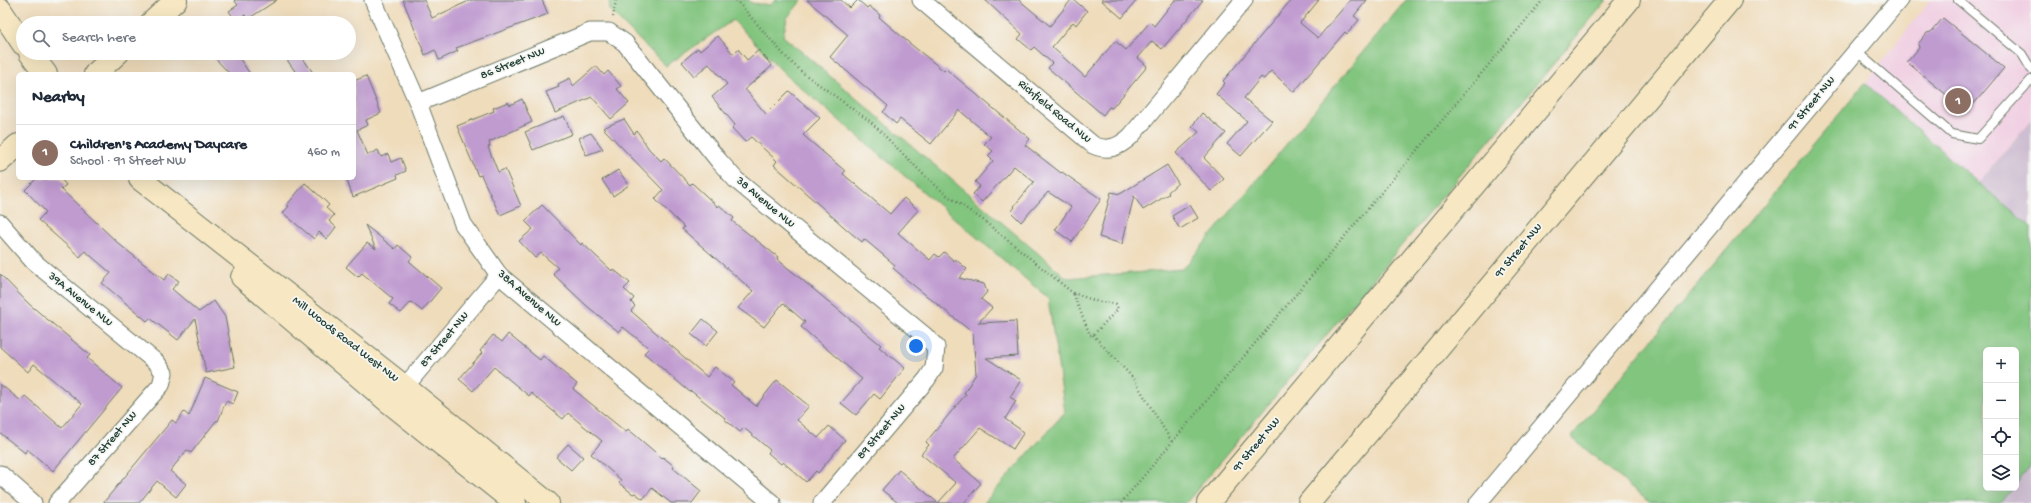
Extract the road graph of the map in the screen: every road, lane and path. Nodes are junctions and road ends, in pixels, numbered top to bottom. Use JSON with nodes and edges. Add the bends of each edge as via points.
{"nodes":[{"id":1,"x":176,"y":0,"type":"edge"},
{"id":2,"x":373,"y":0,"type":"edge"},
{"id":3,"x":616,"y":0,"type":"edge"},
{"id":4,"x":736,"y":0,"type":"edge"},
{"id":5,"x":921,"y":0,"type":"edge"},
{"id":6,"x":1244,"y":0,"type":"edge"},
{"id":7,"x":1543,"y":0,"type":"edge"},
{"id":8,"x":1629,"y":0,"type":"edge"},
{"id":9,"x":1730,"y":0,"type":"edge"},
{"id":10,"x":1899,"y":0,"type":"edge"},
{"id":11,"x":1958,"y":0,"type":"edge"},
{"id":12,"x":0,"y":9,"type":"edge"},
{"id":13,"x":159,"y":16,"type":"edge"},
{"id":14,"x":611,"y":25,"type":"junction"},
{"id":15,"x":16,"y":33,"type":"edge"},
{"id":16,"x":1856,"y":52,"type":"junction"},
{"id":17,"x":35,"y":60,"type":"edge"},
{"id":18,"x":110,"y":60,"type":"edge"},
{"id":19,"x":2031,"y":69,"type":"edge"},
{"id":20,"x":44,"y":72,"type":"edge"},
{"id":21,"x":97,"y":72,"type":"edge"},
{"id":22,"x":2031,"y":80,"type":"edge"},
{"id":23,"x":418,"y":103,"type":"junction"},
{"id":24,"x":16,"y":147,"type":"edge"},
{"id":25,"x":0,"y":161,"type":"edge"},
{"id":26,"x":140,"y":180,"type":"edge"},
{"id":27,"x":140,"y":180,"type":"edge"},
{"id":28,"x":0,"y":223,"type":"edge"},
{"id":29,"x":499,"y":275,"type":"junction"},
{"id":30,"x":1073,"y":294,"type":"junction"},
{"id":31,"x":1093,"y":335,"type":"junction"},
{"id":32,"x":936,"y":356,"type":"joint"},
{"id":33,"x":164,"y":373,"type":"joint"},
{"id":34,"x":405,"y":387,"type":"junction"},
{"id":35,"x":390,"y":403,"type":"junction"},
{"id":36,"x":1172,"y":442,"type":"junction"},
{"id":37,"x":0,"y":474,"type":"edge"},
{"id":38,"x":33,"y":503,"type":"edge"},
{"id":39,"x":57,"y":503,"type":"edge"},
{"id":40,"x":515,"y":503,"type":"edge"},
{"id":41,"x":548,"y":503,"type":"edge"},
{"id":42,"x":772,"y":503,"type":"edge"},
{"id":43,"x":822,"y":503,"type":"edge"},
{"id":44,"x":1121,"y":503,"type":"edge"},
{"id":45,"x":1208,"y":503,"type":"edge"},
{"id":46,"x":1309,"y":503,"type":"edge"},
{"id":47,"x":1478,"y":503,"type":"edge"}],
"edges":[{"from":1,"to":13,"type":"main road"},
{"from":2,"to":23,"type":"street","name":"38A Avenue NW"},
{"from":3,"to":14,"type":"path"},
{"from":4,"to":30,"type":"path","via":[[803,73],[871,122],[948,196],[983,220]]},
{"from":5,"to":6,"type":"street","name":"Richfield Road NW","via":[[1093,145],[1102,149],[1121,145],[1130,136]]},
{"from":7,"to":36,"type":"path"},
{"from":8,"to":45,"type":"main road","name":"91 Street NW"},
{"from":9,"to":46,"type":"main road","name":"91 Street NW"},
{"from":10,"to":16,"type":"street","name":"91 Street NW"},
{"from":11,"to":19,"type":"lane","via":[[2022,54]]},
{"from":12,"to":15,"type":"main road"},
{"from":14,"to":23,"type":"street","name":"86 Street NW"},
{"from":14,"to":32,"type":"street","name":"38 Avenue NW","via":[[736,180],[924,335],[936,347]]},
{"from":16,"to":22,"type":"lane","via":[[1952,134],[1978,139]]},
{"from":16,"to":47,"type":"street","name":"91 Street NW"},
{"from":17,"to":20,"type":"main road"},
{"from":18,"to":21,"type":"main road"},
{"from":23,"to":29,"type":"street","name":"38A Avenue NW","via":[[463,224]]},
{"from":24,"to":25,"type":"main road"},
{"from":26,"to":34,"type":"main road","name":"Mill Woods Road West NW"},
{"from":27,"to":35,"type":"main road","name":"Mill Woods Road West NW","via":[[200,241]]},
{"from":28,"to":33,"type":"street","name":"39A Avenue NW","via":[[34,262],[157,363]]},
{"from":29,"to":34,"type":"street","name":"87 Street NW"},
{"from":29,"to":42,"type":"street","name":"38A Avenue NW"},
{"from":30,"to":31,"type":"path","via":[[1088,334]]},
{"from":30,"to":31,"type":"path","via":[[1116,304],[1118,307]]},
{"from":31,"to":36,"type":"path","via":[[1133,378]]},
{"from":32,"to":43,"type":"street","name":"89 Street NW","via":[[934,368],[927,379]]},
{"from":33,"to":39,"type":"street","name":"87 Street NW","via":[[161,385]]},
{"from":34,"to":35,"type":"street","name":"87 Street NW"},
{"from":34,"to":41,"type":"main road","name":"Mill Woods Road West NW"},
{"from":35,"to":40,"type":"main road","name":"Mill Woods Road West NW"},
{"from":36,"to":44,"type":"path"},
{"from":37,"to":38,"type":"street"}]}
